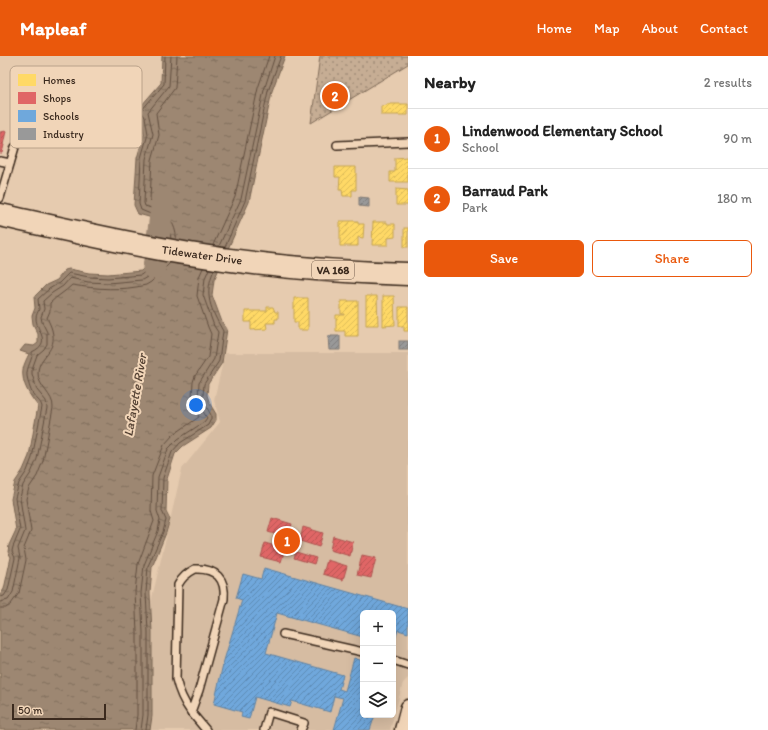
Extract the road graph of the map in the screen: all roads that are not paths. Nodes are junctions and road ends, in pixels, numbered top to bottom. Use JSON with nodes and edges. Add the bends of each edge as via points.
{"nodes":[{"id":1,"x":408,"y":142,"type":"edge"},
{"id":2,"x":337,"y":145,"type":"dead end"},
{"id":3,"x":15,"y":148,"type":"edge"},
{"id":4,"x":0,"y":161,"type":"edge"},
{"id":5,"x":10,"y":163,"type":"junction"},
{"id":6,"x":3,"y":176,"type":"edge"},
{"id":7,"x":1,"y":193,"type":"edge"},
{"id":8,"x":0,"y":214,"type":"edge"},
{"id":9,"x":408,"y":274,"type":"edge"},
{"id":10,"x":283,"y":634,"type":"dead end"},
{"id":11,"x":360,"y":651,"type":"edge"},
{"id":12,"x":396,"y":661,"type":"edge"},
{"id":13,"x":408,"y":666,"type":"edge"},
{"id":14,"x":408,"y":707,"type":"edge"},
{"id":15,"x":191,"y":712,"type":"junction"},
{"id":16,"x":206,"y":730,"type":"edge"},
{"id":17,"x":264,"y":730,"type":"edge"},
{"id":18,"x":301,"y":730,"type":"edge"},
{"id":19,"x":402,"y":730,"type":"edge"}],
"edges":[{"from":1,"to":2,"type":"lane"},
{"from":3,"to":5,"type":"lane"},
{"from":4,"to":5,"type":"lane"},
{"from":5,"to":6,"type":"lane"},
{"from":6,"to":7,"type":"lane"},
{"from":8,"to":9,"type":"highway","name":"Tidewater Drive","number":"VA 168","via":[[104,238],[191,254],[292,267]]},
{"from":10,"to":11,"type":"lane"},
{"from":12,"to":13,"type":"lane"},
{"from":14,"to":19,"type":"street"},
{"from":15,"to":15,"type":"lane","via":[[182,700],[176,679],[178,585],[186,573],[204,569],[219,577],[225,591]]},
{"from":15,"to":16,"type":"lane"},
{"from":17,"to":18,"type":"lane","via":[[269,712],[304,724]]}]}
